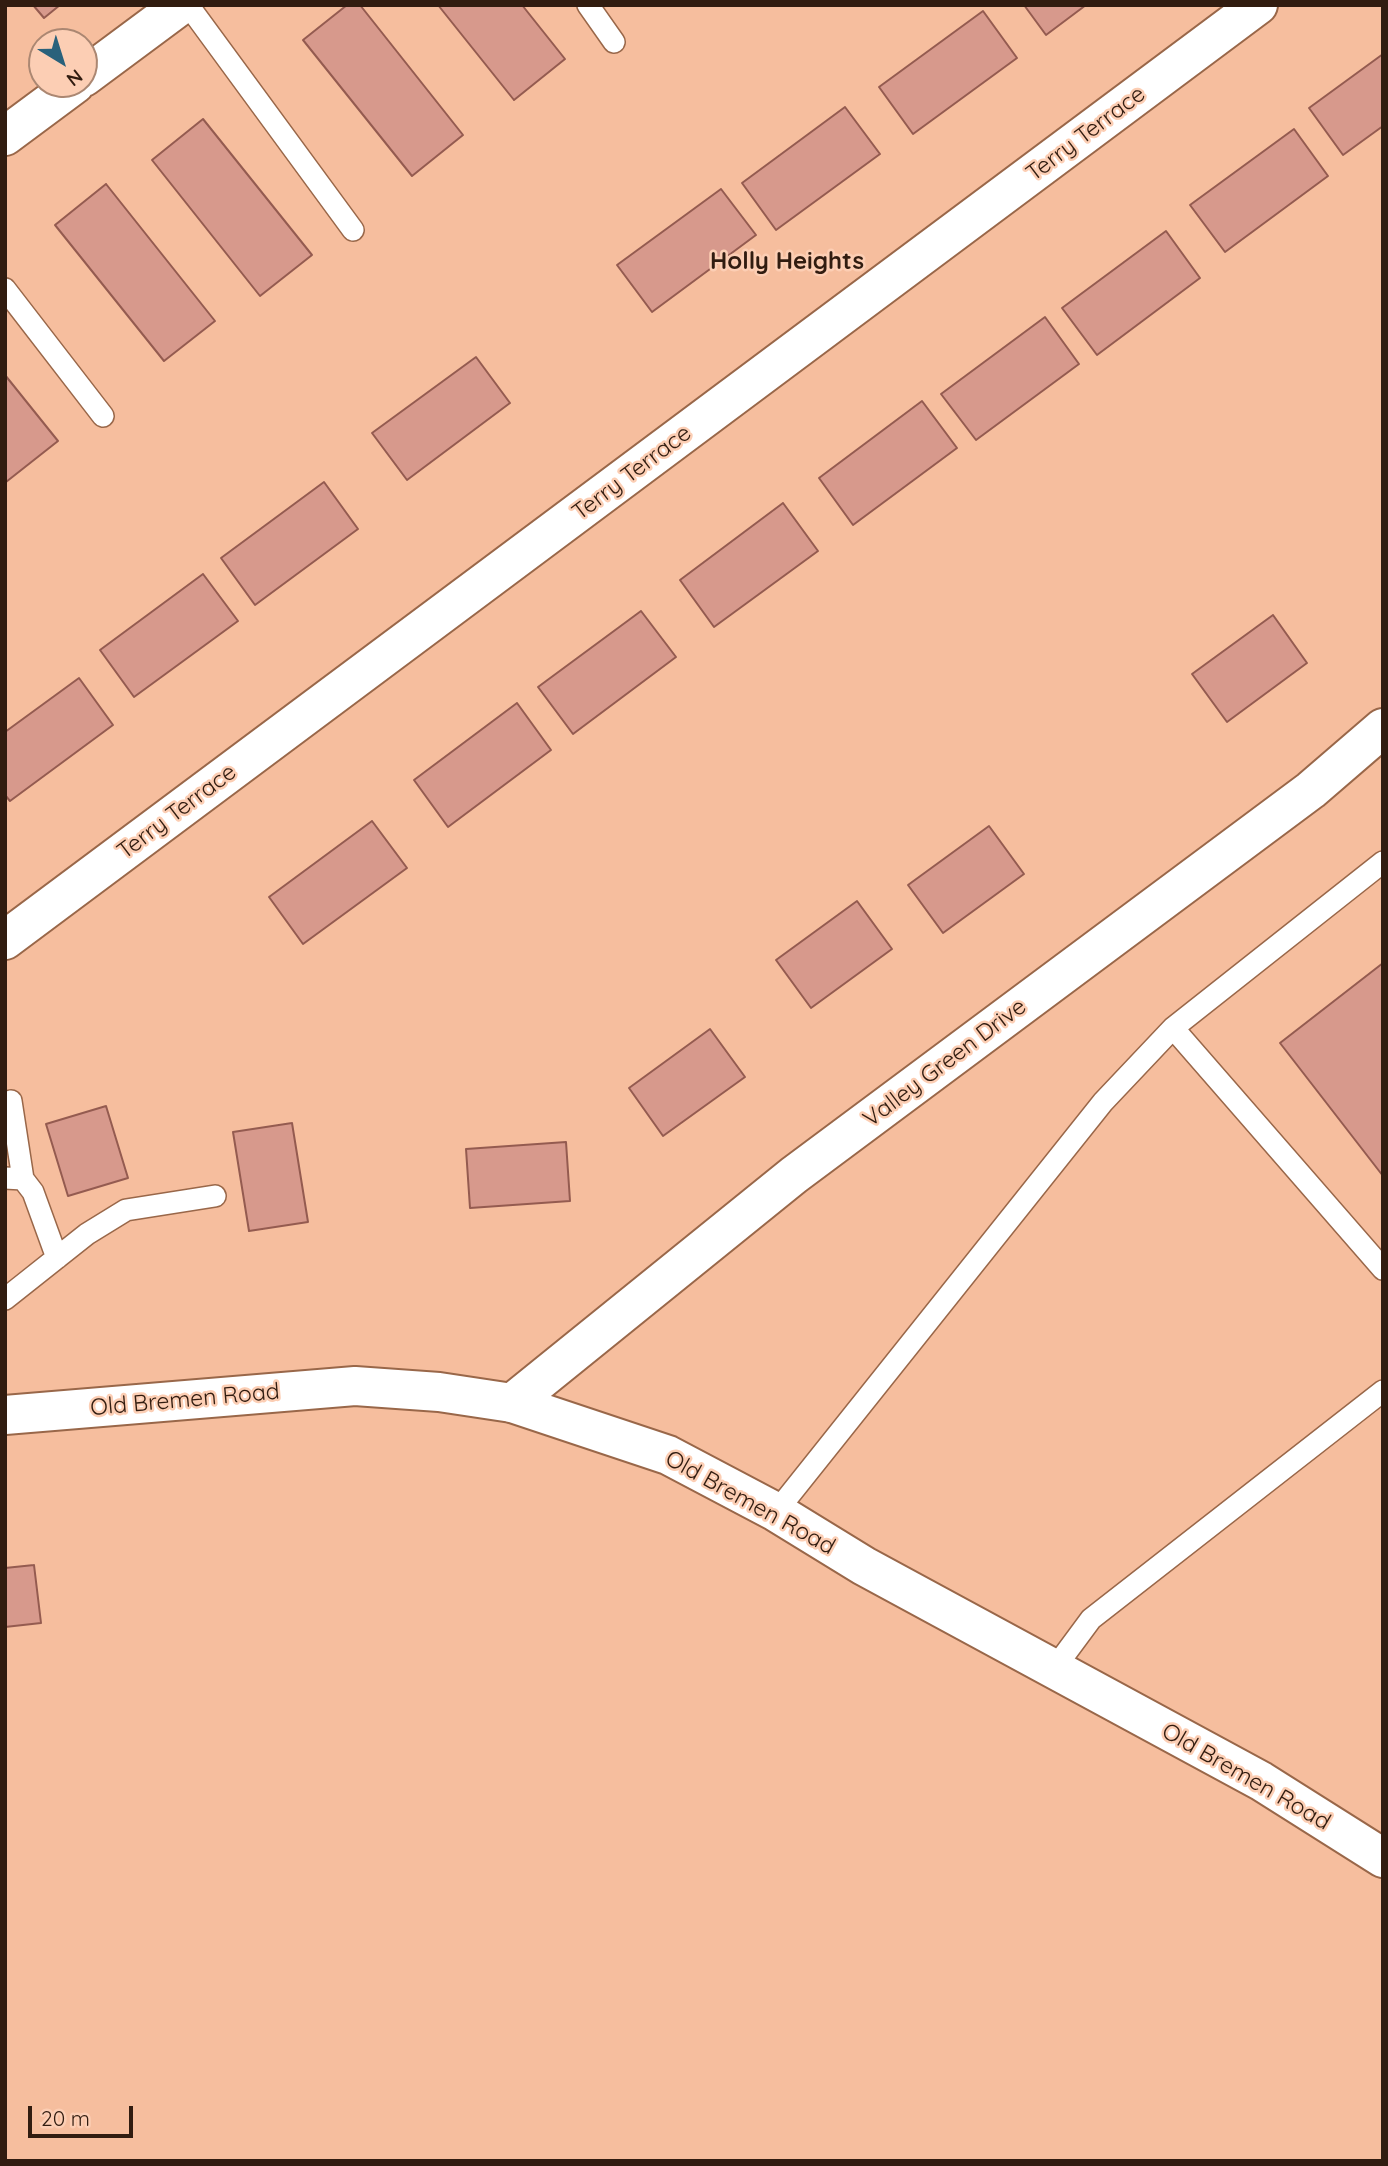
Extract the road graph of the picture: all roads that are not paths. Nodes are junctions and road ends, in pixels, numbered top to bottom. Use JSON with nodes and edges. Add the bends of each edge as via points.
{"nodes":[{"id":1,"x":181,"y":5,"type":"edge"},
{"id":2,"x":188,"y":5,"type":"edge"},
{"id":3,"x":588,"y":5,"type":"edge"},
{"id":4,"x":1258,"y":5,"type":"edge"},
{"id":5,"x":614,"y":42,"type":"dead end"},
{"id":6,"x":98,"y":67,"type":"edge"},
{"id":7,"x":56,"y":98,"type":"edge"},
{"id":8,"x":5,"y":136,"type":"edge"},
{"id":9,"x":354,"y":230,"type":"dead end"},
{"id":10,"x":5,"y":289,"type":"edge"},
{"id":11,"x":103,"y":416,"type":"dead end"},
{"id":12,"x":1383,"y":728,"type":"edge"},
{"id":13,"x":1383,"y":862,"type":"edge"},
{"id":14,"x":5,"y":940,"type":"edge"},
{"id":15,"x":1172,"y":1028,"type":"junction"},
{"id":16,"x":11,"y":1101,"type":"dead end"},
{"id":17,"x":14,"y":1179,"type":"edge"},
{"id":18,"x":215,"y":1196,"type":"dead end"},
{"id":19,"x":57,"y":1258,"type":"junction"},
{"id":20,"x":1383,"y":1269,"type":"edge"},
{"id":21,"x":5,"y":1299,"type":"edge"},
{"id":22,"x":1383,"y":1391,"type":"edge"},
{"id":23,"x":512,"y":1404,"type":"junction"},
{"id":24,"x":5,"y":1415,"type":"edge"},
{"id":25,"x":776,"y":1512,"type":"junction"},
{"id":26,"x":1054,"y":1669,"type":"junction"},
{"id":27,"x":1383,"y":1858,"type":"edge"}],
"edges":[{"from":1,"to":6,"type":"street"},
{"from":2,"to":9,"type":"lane"},
{"from":3,"to":5,"type":"lane"},
{"from":4,"to":14,"type":"street","name":"Terry Terrace"},
{"from":7,"to":8,"type":"street"},
{"from":10,"to":11,"type":"lane"},
{"from":12,"to":23,"type":"street","name":"Valley Green Drive","via":[[1311,790],[794,1175]]},
{"from":13,"to":15,"type":"lane"},
{"from":15,"to":20,"type":"lane"},
{"from":15,"to":25,"type":"lane","via":[[1103,1102]]},
{"from":16,"to":17,"type":"lane"},
{"from":17,"to":19,"type":"lane","via":[[33,1192]]},
{"from":18,"to":19,"type":"lane","via":[[126,1210]]},
{"from":19,"to":21,"type":"lane"},
{"from":22,"to":26,"type":"lane","via":[[1091,1619]]},
{"from":23,"to":24,"type":"street","name":"Old Bremen Road","via":[[439,1392],[355,1386]]},
{"from":23,"to":25,"type":"street","name":"Old Bremen Road","via":[[668,1455]]},
{"from":25,"to":26,"type":"street","name":"Old Bremen Road","via":[[864,1566]]},
{"from":26,"to":27,"type":"street","name":"Old Bremen Road","via":[[1261,1781]]}]}
